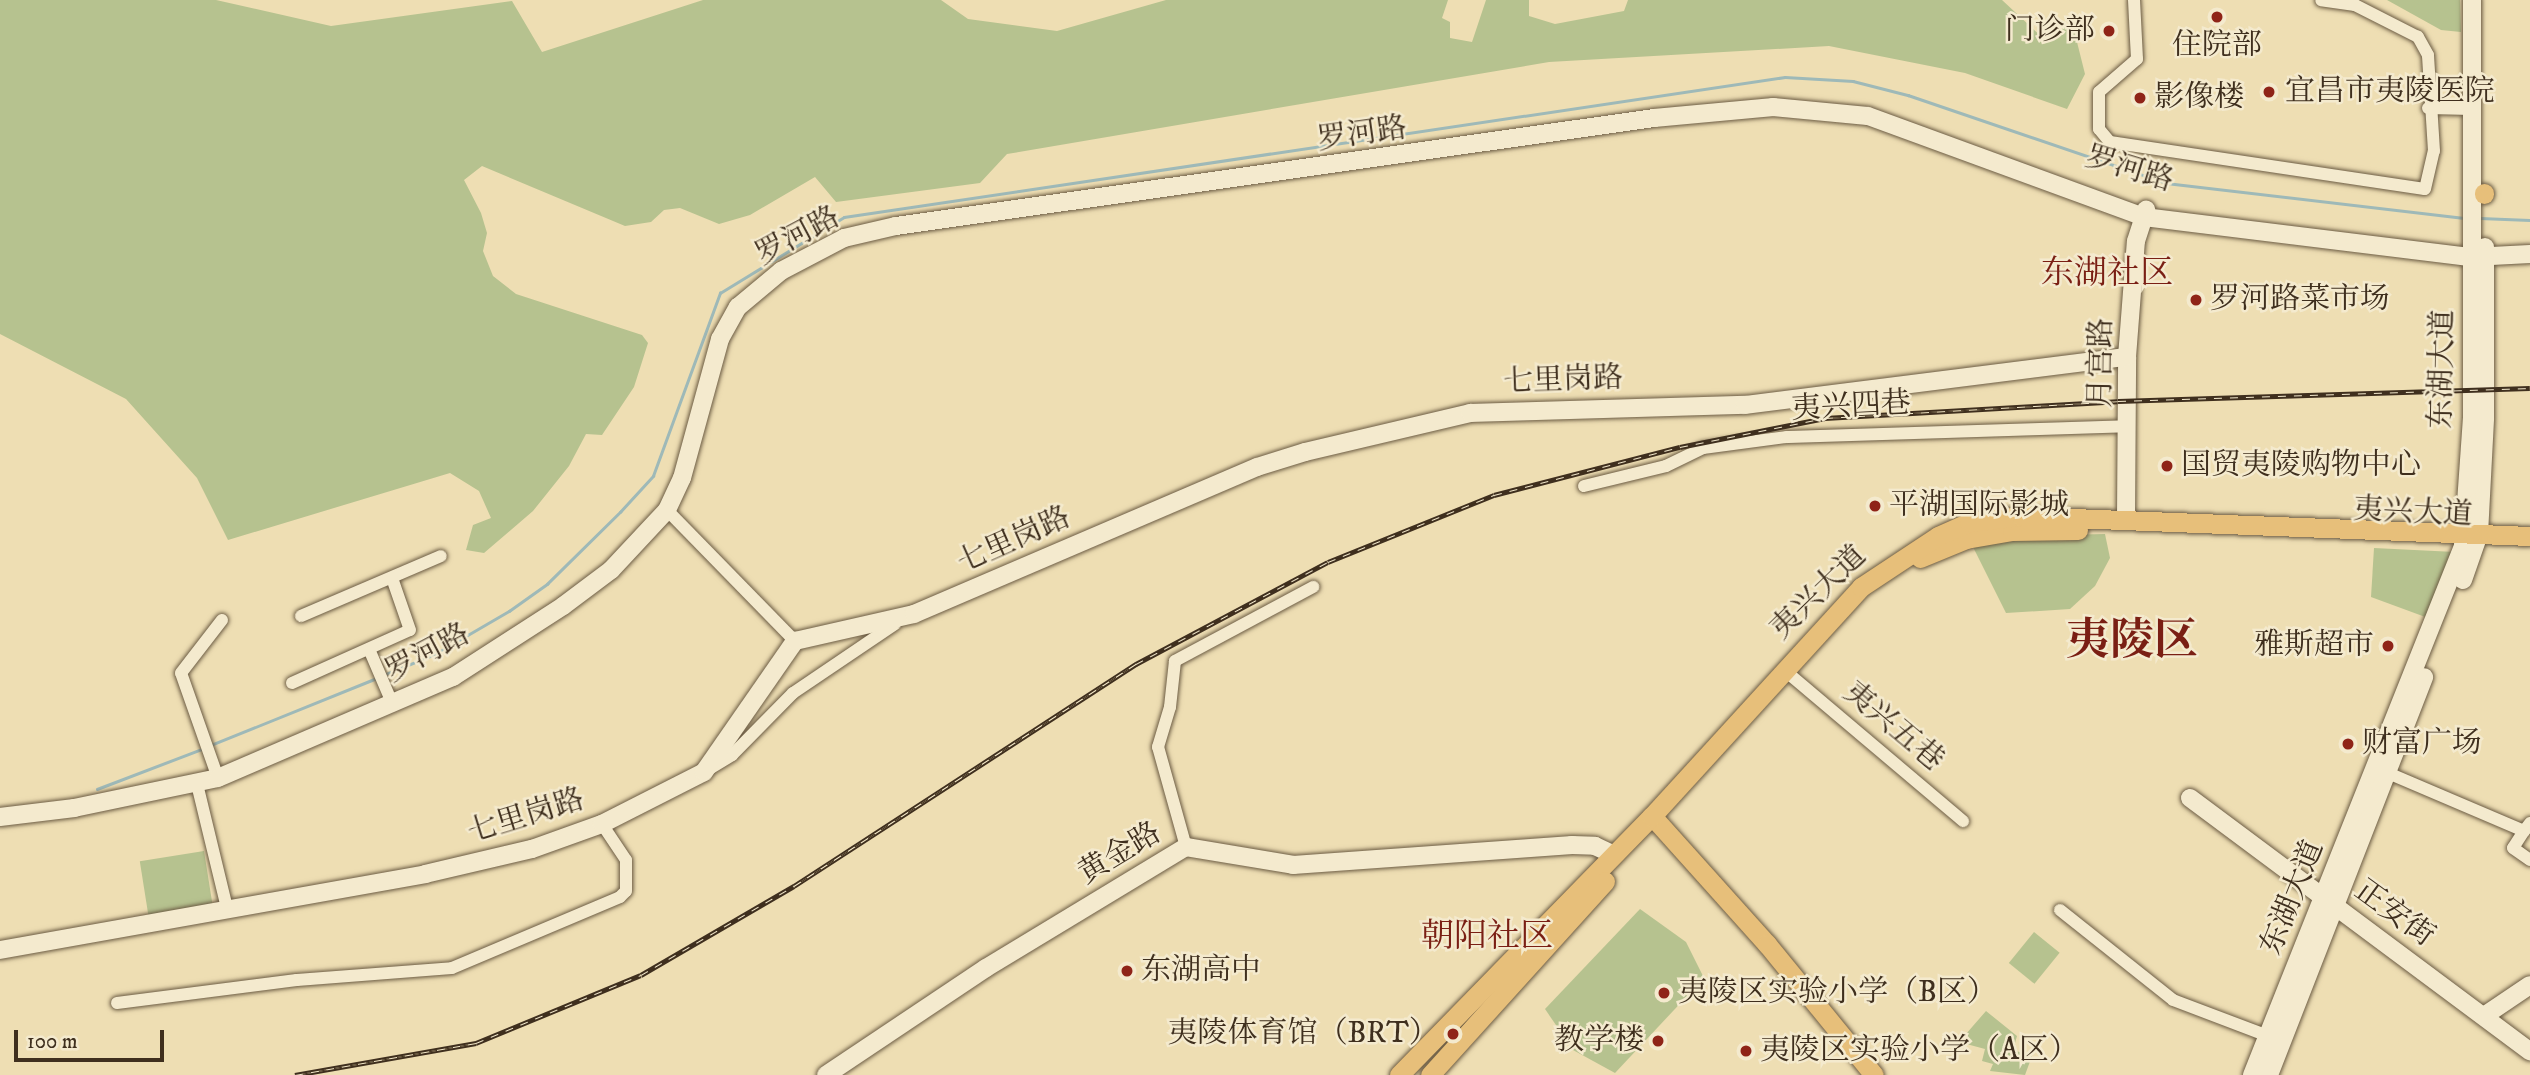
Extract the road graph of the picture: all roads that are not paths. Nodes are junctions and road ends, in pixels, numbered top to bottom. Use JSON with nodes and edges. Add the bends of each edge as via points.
{"nodes":[{"id":1,"x":2134,"y":0,"type":"edge"},
{"id":2,"x":2321,"y":0,"type":"edge"},
{"id":3,"x":2472,"y":0,"type":"edge"},
{"id":4,"x":2483,"y":0,"type":"edge"},
{"id":5,"x":2428,"y":108,"type":"junction"},
{"id":6,"x":2472,"y":109,"type":"junction"},
{"id":7,"x":2480,"y":193,"type":"junction"},
{"id":8,"x":2145,"y":214,"type":"junction"},
{"id":9,"x":2530,"y":246,"type":"edge"},
{"id":10,"x":2478,"y":253,"type":"junction"},
{"id":11,"x":2530,"y":254,"type":"edge"},
{"id":12,"x":2127,"y":357,"type":"junction"},
{"id":13,"x":2129,"y":426,"type":"junction"},
{"id":14,"x":1584,"y":485,"type":"dead end"},
{"id":15,"x":667,"y":510,"type":"junction"},
{"id":16,"x":2126,"y":519,"type":"junction"},
{"id":17,"x":2530,"y":536,"type":"edge"},
{"id":18,"x":2471,"y":540,"type":"junction"},
{"id":19,"x":2530,"y":548,"type":"edge"},
{"id":20,"x":440,"y":556,"type":"dead end"},
{"id":21,"x":392,"y":578,"type":"junction"},
{"id":22,"x":1313,"y":587,"type":"dead end"},
{"id":23,"x":914,"y":614,"type":"junction"},
{"id":24,"x":301,"y":616,"type":"dead end"},
{"id":25,"x":222,"y":620,"type":"dead end"},
{"id":26,"x":796,"y":641,"type":"junction"},
{"id":27,"x":369,"y":649,"type":"junction"},
{"id":28,"x":1789,"y":674,"type":"junction"},
{"id":29,"x":292,"y":683,"type":"dead end"},
{"id":30,"x":393,"y":705,"type":"junction"},
{"id":31,"x":704,"y":772,"type":"junction"},
{"id":32,"x":2388,"y":773,"type":"junction"},
{"id":33,"x":218,"y":778,"type":"junction"},
{"id":34,"x":197,"y":784,"type":"junction"},
{"id":35,"x":2190,"y":799,"type":"dead end"},
{"id":36,"x":0,"y":817,"type":"edge"},
{"id":37,"x":1655,"y":819,"type":"junction"},
{"id":38,"x":1963,"y":821,"type":"dead end"},
{"id":39,"x":602,"y":824,"type":"junction"},
{"id":40,"x":2527,"y":827,"type":"edge"},
{"id":41,"x":1186,"y":847,"type":"junction"},
{"id":42,"x":1614,"y":855,"type":"junction"},
{"id":43,"x":2530,"y":860,"type":"edge"},
{"id":44,"x":2329,"y":901,"type":"junction"},
{"id":45,"x":227,"y":908,"type":"junction"},
{"id":46,"x":2060,"y":910,"type":"dead end"},
{"id":47,"x":0,"y":950,"type":"edge"},
{"id":48,"x":2530,"y":985,"type":"edge"},
{"id":49,"x":117,"y":1003,"type":"dead end"},
{"id":50,"x":2484,"y":1016,"type":"junction"},
{"id":51,"x":2268,"y":1036,"type":"junction"},
{"id":52,"x":2530,"y":1051,"type":"edge"},
{"id":53,"x":1434,"y":1074,"type":"edge"},
{"id":54,"x":827,"y":1075,"type":"edge"},
{"id":55,"x":1399,"y":1075,"type":"edge"},
{"id":56,"x":1874,"y":1075,"type":"edge"},
{"id":57,"x":2252,"y":1075,"type":"edge"},
{"id":58,"x":2269,"y":1075,"type":"edge"}],
"edges":[{"from":1,"to":5,"type":"street","via":[[2137,59],[2099,92],[2099,129],[2110,142],[2425,189],[2434,151]]},
{"from":2,"to":5,"type":"street","via":[[2355,5],[2417,37],[2428,55]]},
{"from":3,"to":6,"type":"main road","name":"东湖大道"},
{"from":4,"to":7,"type":"main road","name":"东湖大道"},
{"from":5,"to":6,"type":"street"},
{"from":6,"to":7,"type":"main road","name":"东湖大道"},
{"from":7,"to":10,"type":"main road","name":"东湖大道"},
{"from":8,"to":10,"type":"main road","name":"罗河路"},
{"from":8,"to":12,"type":"main road","name":"月宫路","via":[[2136,241]]},
{"from":8,"to":15,"type":"main road","name":"罗河路","via":[[1869,109],[1771,100],[1724,112],[896,226],[844,238],[781,271],[738,307],[720,339],[682,478]]},
{"from":9,"to":10,"type":"main road","name":"罗河路"},
{"from":10,"to":11,"type":"main road","name":"罗河路"},
{"from":10,"to":18,"type":"main road","name":"东湖大道","via":[[2486,418]]},
{"from":12,"to":13,"type":"main road","name":"月宫路"},
{"from":12,"to":23,"type":"main road","name":"七里岗路","via":[[1745,405],[1470,413],[1257,467]]},
{"from":13,"to":14,"type":"street","name":"夷兴四巷","via":[[1787,437],[1703,448],[1666,466]]},
{"from":13,"to":16,"type":"main road","name":"月宫路"},
{"from":15,"to":26,"type":"street"},
{"from":15,"to":30,"type":"main road","name":"罗河路","via":[[611,570],[563,606],[453,677]]},
{"from":16,"to":18,"type":"main road","name":"夷兴大道"},
{"from":16,"to":37,"type":"main road","name":"夷兴大道","via":[[1996,516],[1969,522],[1908,552],[1861,587]]},
{"from":17,"to":18,"type":"main road","name":"夷兴大道"},
{"from":18,"to":19,"type":"main road","name":"夷兴大道"},
{"from":18,"to":28,"type":"main road","name":"夷兴大道","via":[[2114,529],[2012,531],[1966,539],[1912,561],[1866,592]]},
{"from":18,"to":32,"type":"main road","name":"东湖大道"},
{"from":18,"to":44,"type":"main road","name":"东湖大道"},
{"from":20,"to":21,"type":"street"},
{"from":21,"to":24,"type":"street"},
{"from":21,"to":27,"type":"street","via":[[410,630]]},
{"from":22,"to":41,"type":"street","via":[[1175,661],[1170,707],[1158,747]]},
{"from":23,"to":26,"type":"main road","name":"七里岗路"},
{"from":23,"to":31,"type":"street","via":[[874,634],[793,693],[732,755]]},
{"from":25,"to":33,"type":"street","via":[[181,673]]},
{"from":26,"to":31,"type":"main road","name":"七里岗路"},
{"from":27,"to":29,"type":"street"},
{"from":27,"to":30,"type":"street"},
{"from":28,"to":37,"type":"main road","name":"夷兴大道"},
{"from":28,"to":38,"type":"street","name":"夷兴五巷"},
{"from":30,"to":33,"type":"main road","name":"罗河路"},
{"from":31,"to":39,"type":"main road","name":"七里岗路"},
{"from":32,"to":40,"type":"street"},
{"from":32,"to":44,"type":"main road","name":"东湖大道"},
{"from":33,"to":34,"type":"main road","name":"罗河路"},
{"from":34,"to":36,"type":"main road","name":"罗河路"},
{"from":34,"to":45,"type":"street"},
{"from":35,"to":44,"type":"main road","name":"正安街"},
{"from":37,"to":42,"type":"main road","name":"夷兴大道"},
{"from":37,"to":53,"type":"main road","name":"夷兴大道"},
{"from":37,"to":56,"type":"main road","via":[[1767,944]]},
{"from":39,"to":45,"type":"main road","name":"七里岗路","via":[[532,849],[425,874]]},
{"from":39,"to":49,"type":"street","via":[[626,860],[625,891],[620,897],[452,968],[297,980]]},
{"from":40,"to":43,"type":"street","via":[[2513,848]]},
{"from":41,"to":42,"type":"main road","name":"黄金路","via":[[1293,865],[1572,845],[1595,846]]},
{"from":41,"to":54,"type":"main road","name":"黄金路","via":[[986,968]]},
{"from":42,"to":55,"type":"main road","name":"夷兴大道"},
{"from":44,"to":50,"type":"main road","name":"正安街"},
{"from":44,"to":51,"type":"main road","name":"东湖大道"},
{"from":44,"to":58,"type":"main road","name":"东湖大道"},
{"from":45,"to":47,"type":"main road","name":"七里岗路"},
{"from":46,"to":51,"type":"street","via":[[2173,1000]]},
{"from":48,"to":50,"type":"main road"},
{"from":50,"to":52,"type":"main road","name":"正安街"},
{"from":51,"to":57,"type":"main road","name":"东湖大道"}]}
